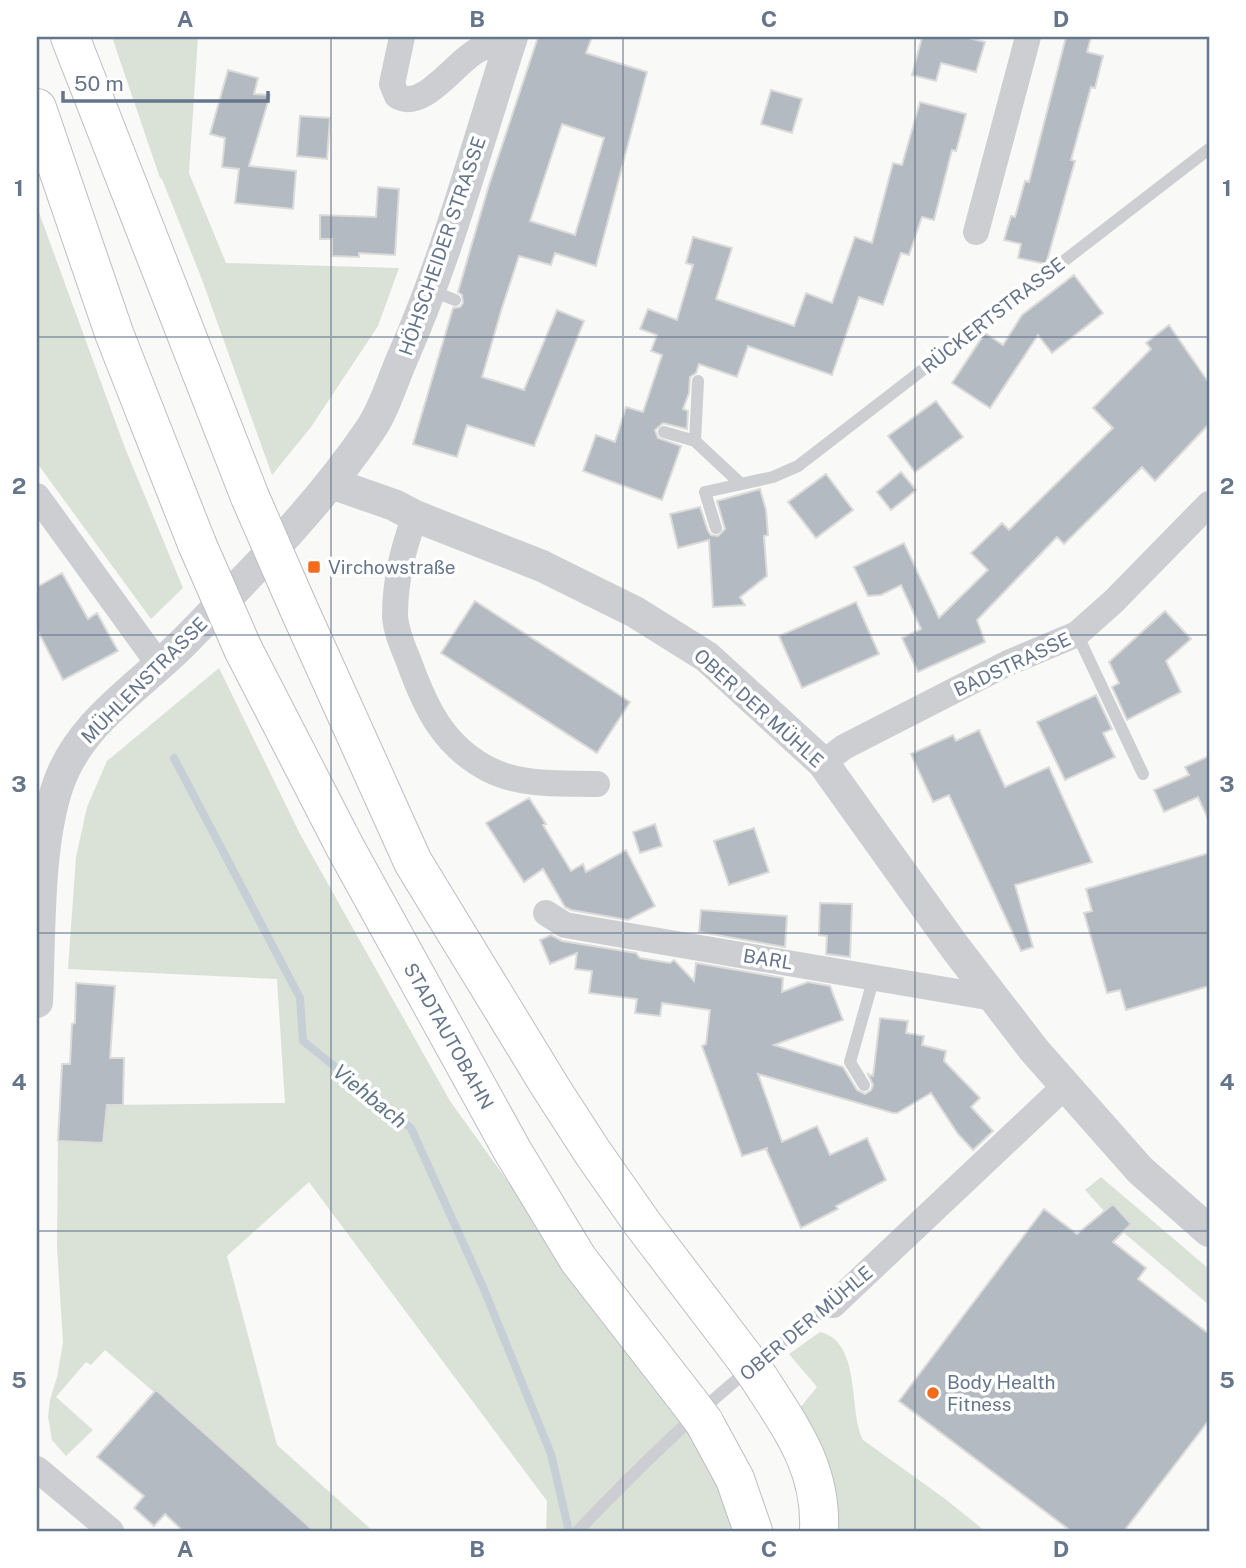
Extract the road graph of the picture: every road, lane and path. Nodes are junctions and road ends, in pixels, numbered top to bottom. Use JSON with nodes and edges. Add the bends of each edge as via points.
{"nodes":[{"id":1,"x":70,"y":37,"type":"edge"},
{"id":2,"x":402,"y":37,"type":"edge"},
{"id":3,"x":1028,"y":37,"type":"edge"},
{"id":4,"x":512,"y":39,"type":"edge"},
{"id":5,"x":37,"y":108,"type":"edge"},
{"id":6,"x":1209,"y":149,"type":"edge"},
{"id":7,"x":975,"y":232,"type":"dead end"},
{"id":8,"x":698,"y":381,"type":"dead end"},
{"id":9,"x":664,"y":432,"type":"dead end"},
{"id":10,"x":695,"y":441,"type":"junction"},
{"id":11,"x":331,"y":483,"type":"junction"},
{"id":12,"x":741,"y":484,"type":"junction"},
{"id":13,"x":37,"y":496,"type":"edge"},
{"id":14,"x":1209,"y":504,"type":"edge"},
{"id":15,"x":415,"y":516,"type":"junction"},
{"id":16,"x":716,"y":528,"type":"dead end"},
{"id":17,"x":1077,"y":634,"type":"junction"},
{"id":18,"x":160,"y":666,"type":"junction"},
{"id":19,"x":823,"y":763,"type":"junction"},
{"id":20,"x":1143,"y":774,"type":"dead end"},
{"id":21,"x":597,"y":784,"type":"dead end"},
{"id":22,"x":546,"y":913,"type":"dead end"},
{"id":23,"x":874,"y":976,"type":"junction"},
{"id":24,"x":993,"y":998,"type":"junction"},
{"id":25,"x":37,"y":1002,"type":"edge"},
{"id":26,"x":864,"y":1085,"type":"dead end"},
{"id":27,"x":1065,"y":1086,"type":"junction"},
{"id":28,"x":1209,"y":1231,"type":"edge"},
{"id":29,"x":833,"y":1305,"type":"joint"},
{"id":30,"x":37,"y":1469,"type":"edge"},
{"id":31,"x":581,"y":1528,"type":"edge"},
{"id":32,"x":111,"y":1531,"type":"edge"},
{"id":33,"x":753,"y":1531,"type":"edge"},
{"id":34,"x":819,"y":1531,"type":"edge"}],
"edges":[{"from":1,"to":34,"type":"highway","bridge":true,"via":[[250,497],[413,862],[593,1153],[752,1368],[800,1442],[817,1495]]},
{"from":2,"to":4,"type":"street","via":[[392,84],[397,96],[408,101],[418,99],[479,49]]},
{"from":3,"to":7,"type":"street"},
{"from":4,"to":11,"type":"street","name":"HÖHSCHEIDER STRASSE","via":[[443,295],[421,315],[372,427]]},
{"from":5,"to":33,"type":"highway","name":"STADTAUTOBAHN","bridge":true,"via":[[114,333],[243,649],[345,847],[512,1150],[578,1259],[697,1412],[735,1479]]},
{"from":6,"to":12,"type":"lane","name":"RÜCKERTSTRASSE","via":[[813,456],[786,472]]},
{"from":8,"to":10,"type":"lane"},
{"from":9,"to":10,"type":"lane"},
{"from":10,"to":12,"type":"lane"},
{"from":11,"to":15,"type":"street","name":"OBER DER MÜHLE"},
{"from":11,"to":18,"type":"street","name":"MÜHLENSTRASSE","via":[[305,516]]},
{"from":12,"to":16,"type":"lane","name":"RÜCKERTSTRASSE","via":[[705,492]]},
{"from":13,"to":18,"type":"street"},
{"from":14,"to":17,"type":"street","name":"BADSTRASSE"},
{"from":15,"to":19,"type":"street","name":"OBER DER MÜHLE","via":[[542,566],[635,612],[706,657]]},
{"from":15,"to":21,"type":"street","via":[[401,557],[395,619],[434,721],[468,756],[492,771],[544,783]]},
{"from":17,"to":19,"type":"street","name":"BADSTRASSE","via":[[1008,663],[844,747]]},
{"from":17,"to":20,"type":"lane"},
{"from":18,"to":25,"type":"street","name":"MÜHLENSTRASSE","via":[[85,735],[58,784],[46,846]]},
{"from":19,"to":24,"type":"street","name":"OBER DER MÜHLE"},
{"from":22,"to":23,"type":"street","name":"BARL","via":[[565,925]]},
{"from":23,"to":24,"type":"street","name":"BARL"},
{"from":23,"to":26,"type":"lane","via":[[850,1062]]},
{"from":24,"to":27,"type":"street","name":"OBER DER MÜHLE"},
{"from":27,"to":28,"type":"street","name":"OBER DER MÜHLE","via":[[1140,1170]]},
{"from":27,"to":29,"type":"street","name":"OBER DER MÜHLE"},
{"from":29,"to":31,"type":"lane","name":"OBER DER MÜHLE","via":[[781,1342],[659,1448]]},
{"from":30,"to":32,"type":"street"}]}
